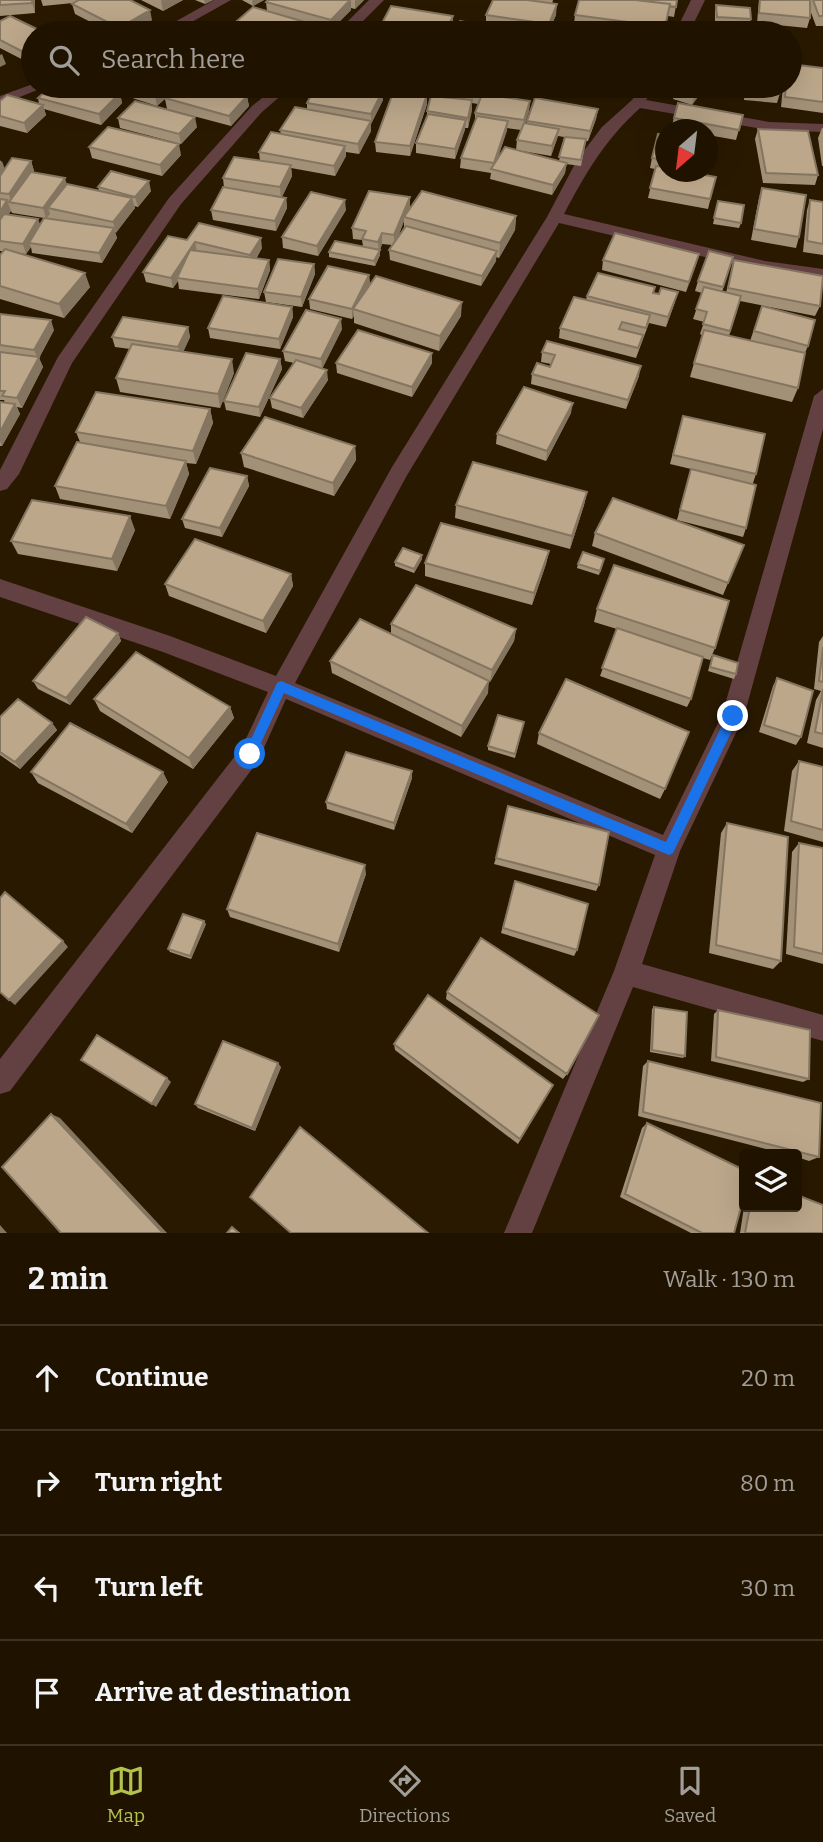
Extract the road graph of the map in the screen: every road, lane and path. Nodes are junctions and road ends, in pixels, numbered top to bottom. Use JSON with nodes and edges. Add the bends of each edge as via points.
{"nodes":[{"id":1,"x":224,"y":0,"type":"edge"},
{"id":2,"x":377,"y":0,"type":"edge"},
{"id":3,"x":698,"y":0,"type":"edge"},
{"id":4,"x":185,"y":21,"type":"edge"},
{"id":5,"x":355,"y":21,"type":"edge"},
{"id":6,"x":688,"y":21,"type":"edge"},
{"id":7,"x":21,"y":93,"type":"edge"},
{"id":8,"x":270,"y":98,"type":"edge"},
{"id":9,"x":639,"y":98,"type":"edge"},
{"id":10,"x":659,"y":98,"type":"edge"},
{"id":11,"x":0,"y":101,"type":"edge"},
{"id":12,"x":823,"y":128,"type":"edge"},
{"id":13,"x":555,"y":217,"type":"junction"},
{"id":14,"x":823,"y":275,"type":"edge"},
{"id":15,"x":823,"y":396,"type":"edge"},
{"id":16,"x":0,"y":485,"type":"edge"},
{"id":17,"x":0,"y":588,"type":"edge"},
{"id":18,"x":281,"y":687,"type":"junction"},
{"id":19,"x":669,"y":849,"type":"junction"},
{"id":20,"x":626,"y":972,"type":"junction"},
{"id":21,"x":823,"y":1028,"type":"edge"},
{"id":22,"x":0,"y":1081,"type":"edge"},
{"id":23,"x":518,"y":1233,"type":"edge"}],
"edges":[{"from":1,"to":4,"type":"street"},
{"from":2,"to":5,"type":"street"},
{"from":3,"to":6,"type":"street"},
{"from":7,"to":11,"type":"street"},
{"from":8,"to":16,"type":"street","via":[[175,201],[64,360]]},
{"from":9,"to":13,"type":"street","via":[[585,160]]},
{"from":10,"to":12,"type":"street","via":[[769,126]]},
{"from":13,"to":14,"type":"street"},
{"from":13,"to":18,"type":"street","via":[[399,472]]},
{"from":15,"to":19,"type":"street","via":[[733,716]]},
{"from":17,"to":18,"type":"street","via":[[91,615]]},
{"from":18,"to":19,"type":"street"},
{"from":18,"to":22,"type":"street","via":[[250,754]]},
{"from":19,"to":20,"type":"street"},
{"from":20,"to":21,"type":"street"},
{"from":20,"to":23,"type":"street"}]}
